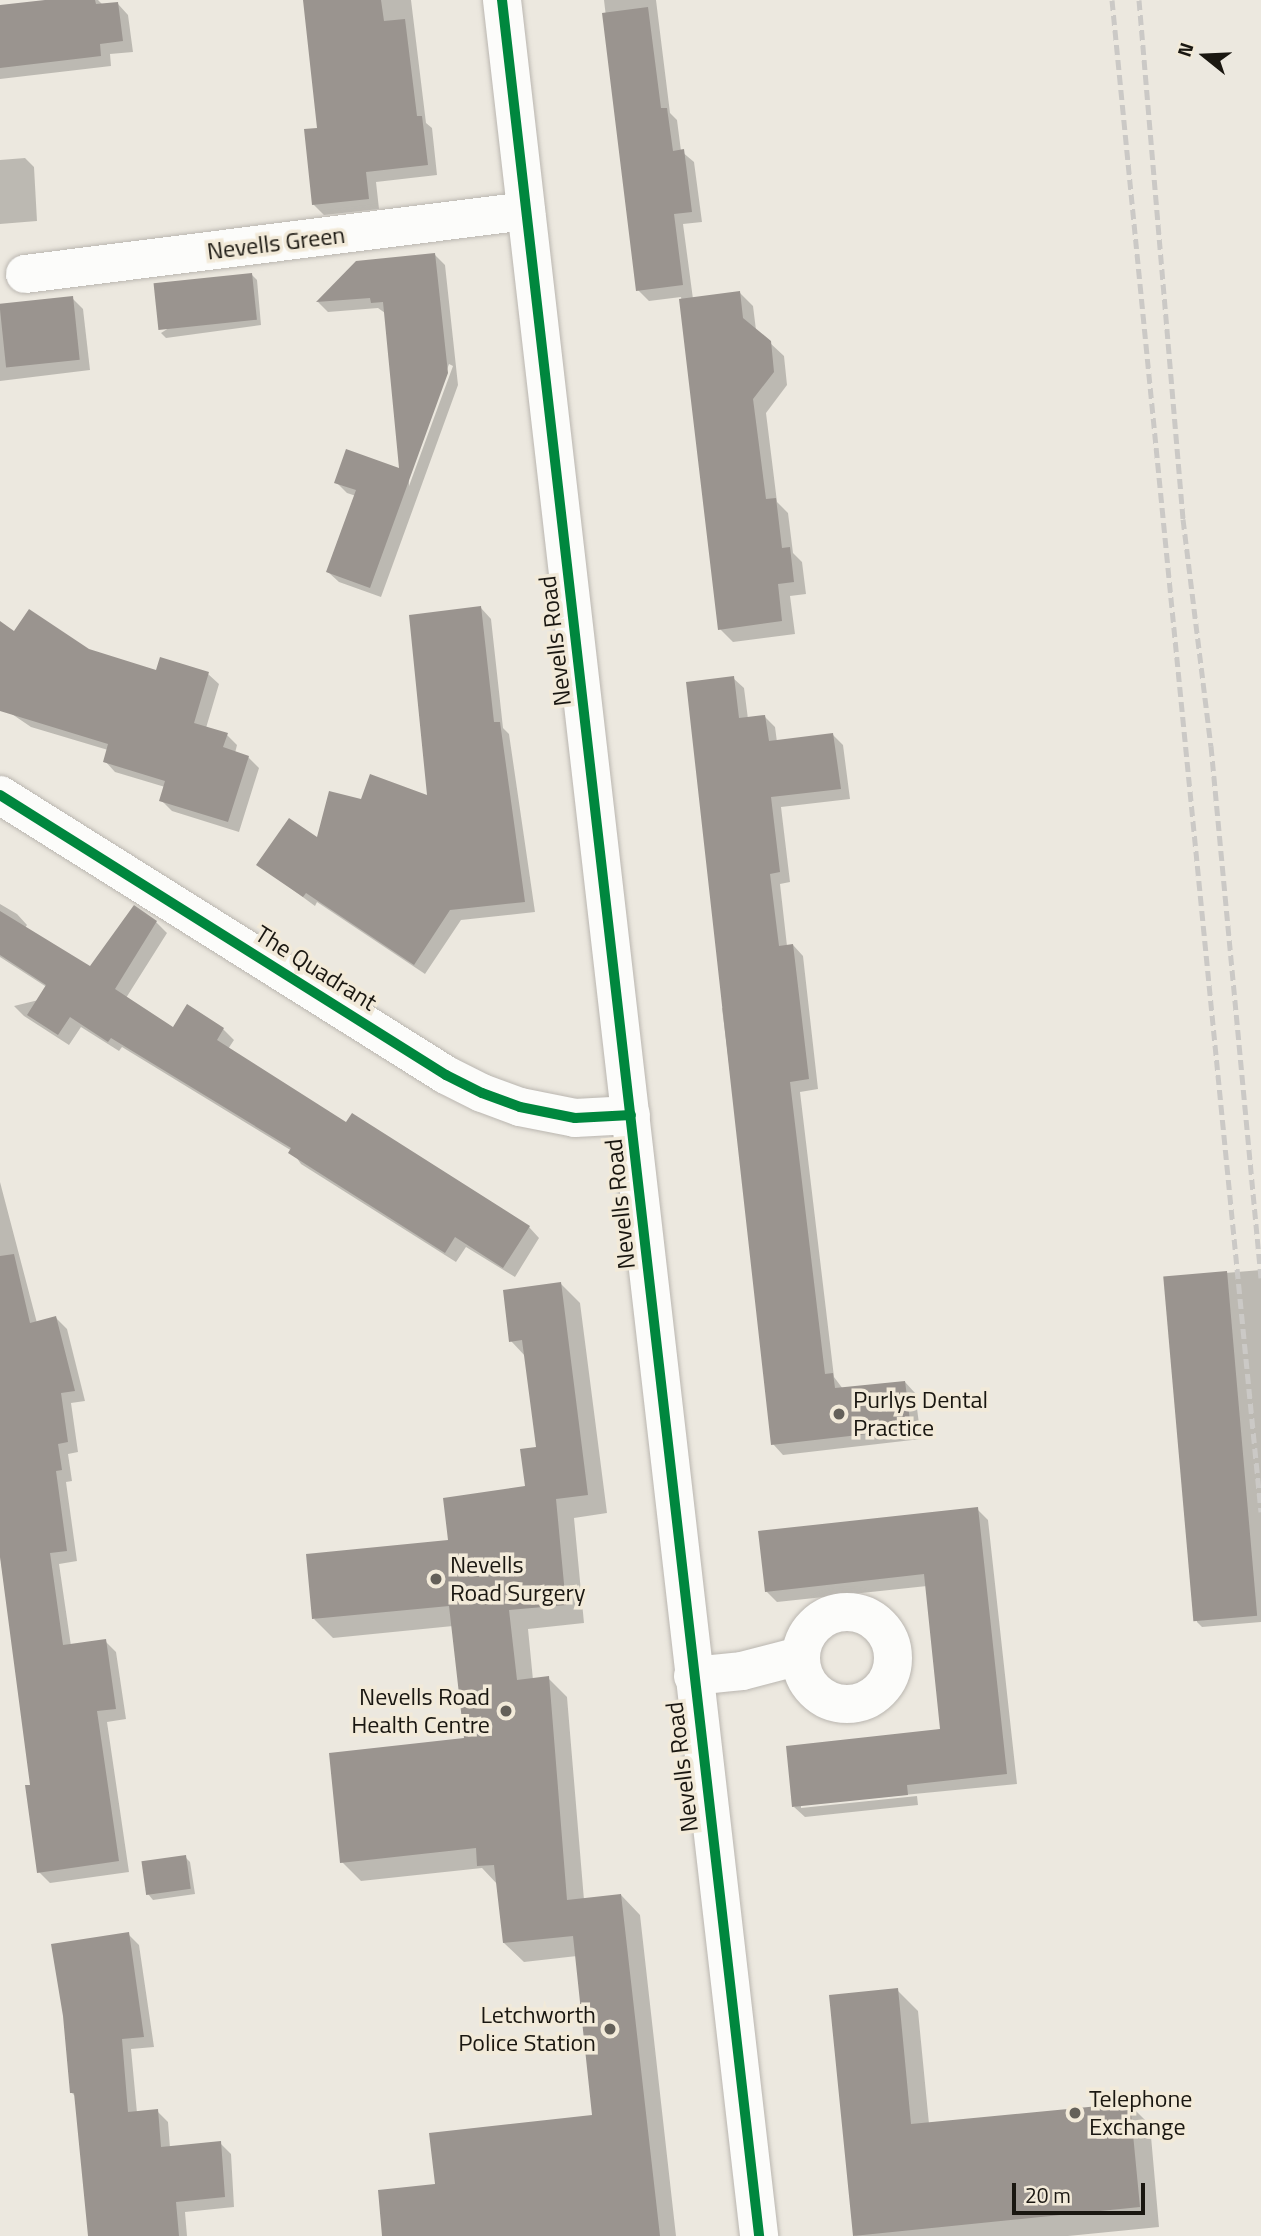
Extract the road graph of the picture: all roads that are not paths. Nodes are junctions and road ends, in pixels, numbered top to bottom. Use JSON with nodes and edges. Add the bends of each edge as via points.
{"nodes":[{"id":1,"x":502,"y":0,"type":"edge"},
{"id":2,"x":526,"y":211,"type":"junction"},
{"id":3,"x":25,"y":274,"type":"dead end"},
{"id":4,"x":0,"y":795,"type":"edge"},
{"id":5,"x":631,"y":1115,"type":"junction"},
{"id":6,"x":800,"y":1656,"type":"dead end"},
{"id":7,"x":693,"y":1676,"type":"junction"},
{"id":8,"x":759,"y":2236,"type":"edge"}],
"edges":[{"from":1,"to":2,"type":"street","name":"Nevells Road"},
{"from":2,"to":3,"type":"street","name":"Nevells Green"},
{"from":2,"to":5,"type":"street","name":"Nevells Road"},
{"from":4,"to":5,"type":"street","name":"The Quadrant","via":[[470,1087],[520,1107],[575,1118]]},
{"from":5,"to":7,"type":"street","name":"Nevells Road"},
{"from":6,"to":7,"type":"street","via":[[742,1671]]},
{"from":7,"to":8,"type":"street","name":"Nevells Road"}]}
